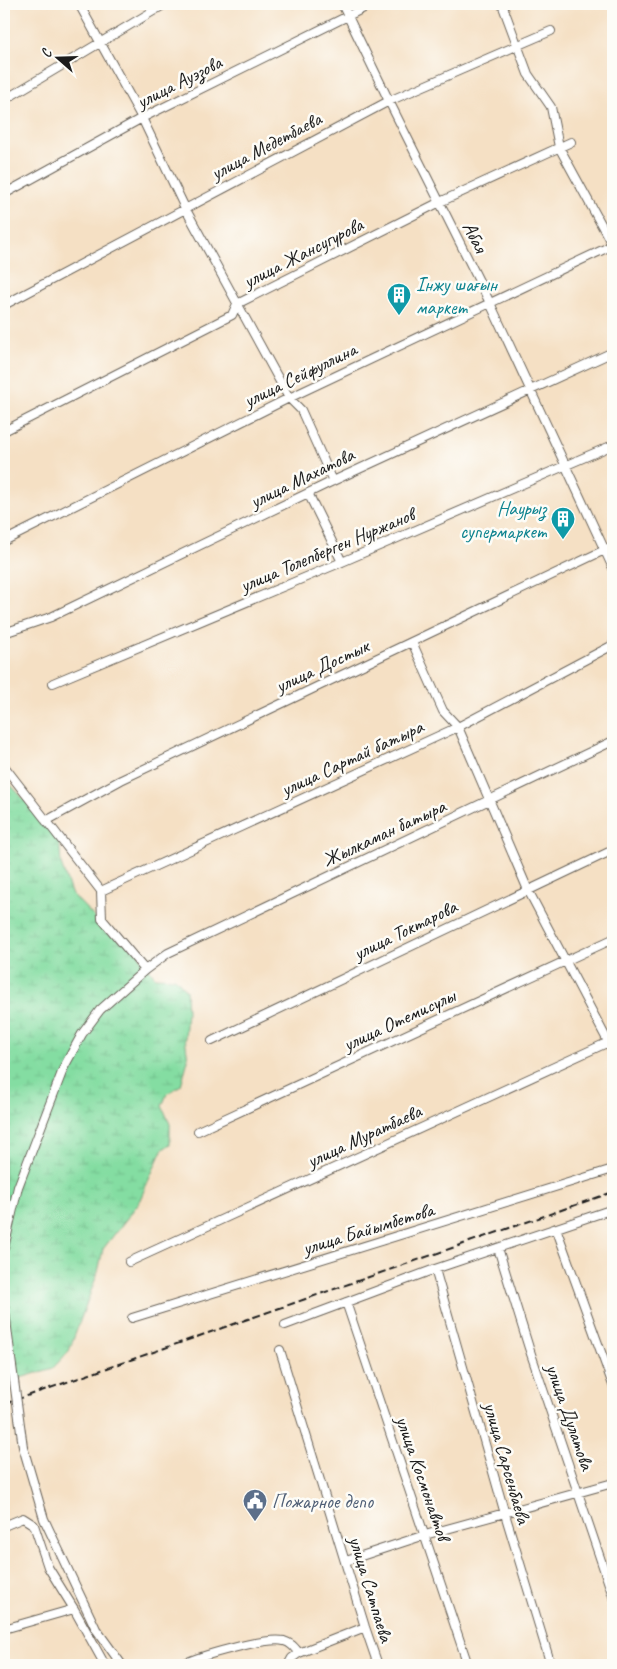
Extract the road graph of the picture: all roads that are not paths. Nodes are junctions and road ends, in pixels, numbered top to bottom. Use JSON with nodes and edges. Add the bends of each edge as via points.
{"nodes":[{"id":1,"x":79,"y":4,"type":"edge"},
{"id":2,"x":164,"y":4,"type":"edge"},
{"id":3,"x":342,"y":4,"type":"edge"},
{"id":4,"x":372,"y":4,"type":"edge"},
{"id":5,"x":502,"y":4,"type":"edge"},
{"id":6,"x":348,"y":16,"type":"junction"},
{"id":7,"x":551,"y":31,"type":"dead end"},
{"id":8,"x":100,"y":42,"type":"junction"},
{"id":9,"x":518,"y":45,"type":"junction"},
{"id":10,"x":4,"y":100,"type":"edge"},
{"id":11,"x":389,"y":101,"type":"junction"},
{"id":12,"x":142,"y":118,"type":"junction"},
{"id":13,"x":571,"y":142,"type":"dead end"},
{"id":14,"x":559,"y":147,"type":"junction"},
{"id":15,"x":4,"y":194,"type":"edge"},
{"id":16,"x":440,"y":202,"type":"junction"},
{"id":17,"x":185,"y":208,"type":"junction"},
{"id":18,"x":613,"y":245,"type":"edge"},
{"id":19,"x":490,"y":303,"type":"junction"},
{"id":20,"x":237,"y":304,"type":"junction"},
{"id":21,"x":4,"y":305,"type":"edge"},
{"id":22,"x":613,"y":352,"type":"edge"},
{"id":23,"x":530,"y":390,"type":"junction"},
{"id":24,"x":289,"y":398,"type":"junction"},
{"id":25,"x":4,"y":431,"type":"edge"},
{"id":26,"x":613,"y":444,"type":"edge"},
{"id":27,"x":565,"y":465,"type":"junction"},
{"id":28,"x":333,"y":480,"type":"junction"},
{"id":29,"x":308,"y":493,"type":"junction"},
{"id":30,"x":4,"y":541,"type":"edge"},
{"id":31,"x":613,"y":546,"type":"edge"},
{"id":32,"x":605,"y":550,"type":"junction"},
{"id":33,"x":342,"y":562,"type":"junction"},
{"id":34,"x":613,"y":568,"type":"edge"},
{"id":35,"x":4,"y":633,"type":"edge"},
{"id":36,"x":412,"y":642,"type":"junction"},
{"id":37,"x":613,"y":645,"type":"edge"},
{"id":38,"x":53,"y":683,"type":"dead end"},
{"id":39,"x":458,"y":727,"type":"junction"},
{"id":40,"x":613,"y":740,"type":"edge"},
{"id":41,"x":4,"y":766,"type":"edge"},
{"id":42,"x":489,"y":801,"type":"junction"},
{"id":43,"x":46,"y":821,"type":"junction"},
{"id":44,"x":613,"y":850,"type":"edge"},
{"id":45,"x":528,"y":890,"type":"junction"},
{"id":46,"x":101,"y":891,"type":"junction"},
{"id":47,"x":613,"y":939,"type":"edge"},
{"id":48,"x":565,"y":960,"type":"junction"},
{"id":49,"x":145,"y":970,"type":"junction"},
{"id":50,"x":212,"y":1041,"type":"dead end"},
{"id":51,"x":611,"y":1041,"type":"edge"},
{"id":52,"x":613,"y":1052,"type":"edge"},
{"id":53,"x":198,"y":1131,"type":"dead end"},
{"id":54,"x":613,"y":1169,"type":"edge"},
{"id":55,"x":613,"y":1209,"type":"edge"},
{"id":56,"x":556,"y":1228,"type":"junction"},
{"id":57,"x":4,"y":1248,"type":"edge"},
{"id":58,"x":498,"y":1248,"type":"junction"},
{"id":59,"x":129,"y":1262,"type":"dead end"},
{"id":60,"x":434,"y":1269,"type":"junction"},
{"id":61,"x":346,"y":1302,"type":"junction"},
{"id":62,"x":4,"y":1304,"type":"edge"},
{"id":63,"x":132,"y":1318,"type":"dead end"},
{"id":64,"x":285,"y":1325,"type":"dead end"},
{"id":65,"x":280,"y":1350,"type":"dead end"},
{"id":66,"x":613,"y":1385,"type":"edge"},
{"id":67,"x":613,"y":1484,"type":"edge"},
{"id":68,"x":579,"y":1494,"type":"junction"},
{"id":69,"x":504,"y":1514,"type":"junction"},
{"id":70,"x":4,"y":1526,"type":"edge"},
{"id":71,"x":425,"y":1535,"type":"junction"},
{"id":72,"x":346,"y":1561,"type":"junction"},
{"id":73,"x":613,"y":1596,"type":"edge"},
{"id":74,"x":74,"y":1609,"type":"junction"},
{"id":75,"x":365,"y":1627,"type":"junction"},
{"id":76,"x":4,"y":1629,"type":"edge"},
{"id":77,"x":299,"y":1653,"type":"junction"},
{"id":78,"x":105,"y":1665,"type":"edge"},
{"id":79,"x":122,"y":1665,"type":"edge"},
{"id":80,"x":181,"y":1665,"type":"edge"},
{"id":81,"x":288,"y":1665,"type":"edge"},
{"id":82,"x":378,"y":1665,"type":"edge"},
{"id":83,"x":468,"y":1665,"type":"edge"},
{"id":84,"x":551,"y":1665,"type":"edge"}],
"edges":[{"from":1,"to":8,"type":"street"},
{"from":2,"to":8,"type":"street"},
{"from":3,"to":6,"type":"street","name":"Абая"},
{"from":4,"to":6,"type":"street","name":"улица Ауэзова"},
{"from":5,"to":9,"type":"street"},
{"from":6,"to":11,"type":"street","name":"Абая"},
{"from":6,"to":12,"type":"street","name":"улица Ауэзова"},
{"from":7,"to":9,"type":"street","name":"улица Медетбаева"},
{"from":8,"to":10,"type":"street"},
{"from":8,"to":12,"type":"street"},
{"from":9,"to":11,"type":"street","name":"улица Медетбаева"},
{"from":9,"to":14,"type":"street","via":[[528,74],[551,107]]},
{"from":11,"to":16,"type":"street","name":"Абая"},
{"from":11,"to":17,"type":"street","name":"улица Медетбаева"},
{"from":12,"to":15,"type":"street","name":"улица Ауэзова"},
{"from":12,"to":17,"type":"street"},
{"from":13,"to":14,"type":"street","name":"улица Жансугурова"},
{"from":14,"to":16,"type":"street","name":"улица Жансугурова"},
{"from":14,"to":18,"type":"street"},
{"from":16,"to":19,"type":"street","name":"Абая"},
{"from":16,"to":20,"type":"street","name":"улица Жансугурова"},
{"from":17,"to":20,"type":"street"},
{"from":17,"to":21,"type":"street","name":"улица Медетбаева"},
{"from":18,"to":19,"type":"street","name":"улица Сейфуллина"},
{"from":19,"to":23,"type":"street","name":"Абая"},
{"from":19,"to":24,"type":"street","name":"улица Сейфуллина"},
{"from":20,"to":24,"type":"street"},
{"from":20,"to":25,"type":"street","name":"улица Жансугурова","via":[[232,315]]},
{"from":22,"to":23,"type":"street","name":"улица Махатова"},
{"from":23,"to":27,"type":"street","name":"Абая"},
{"from":23,"to":28,"type":"street","name":"улица Махатова"},
{"from":24,"to":28,"type":"street","via":[[300,410]]},
{"from":24,"to":30,"type":"street","name":"улица Сейфуллина"},
{"from":26,"to":27,"type":"street","name":"улица Толепберген Нуржанов"},
{"from":27,"to":32,"type":"street","name":"Абая"},
{"from":27,"to":33,"type":"street","name":"улица Толепберген Нуржанов"},
{"from":28,"to":29,"type":"street","name":"улица Махатова"},
{"from":29,"to":33,"type":"street"},
{"from":29,"to":35,"type":"street","name":"улица Махатова","via":[[51,617]]},
{"from":31,"to":32,"type":"street","name":"улица Достык"},
{"from":32,"to":34,"type":"street","name":"Абая"},
{"from":32,"to":36,"type":"street","name":"улица Достык"},
{"from":33,"to":38,"type":"street","name":"улица Толепберген Нуржанов"},
{"from":36,"to":39,"type":"street","via":[[443,711]]},
{"from":36,"to":43,"type":"street","name":"улица Достык","via":[[121,780]]},
{"from":37,"to":39,"type":"street","name":"улица Сартай батыра"},
{"from":39,"to":42,"type":"street"},
{"from":39,"to":46,"type":"street","name":"улица Сартай батыра"},
{"from":40,"to":42,"type":"street","name":"Жылкаман батыра"},
{"from":41,"to":43,"type":"street"},
{"from":42,"to":45,"type":"street"},
{"from":42,"to":49,"type":"street","name":"Жылкаман батыра","via":[[168,953]]},
{"from":43,"to":46,"type":"street"},
{"from":44,"to":45,"type":"street","name":"улица Токтарова"},
{"from":45,"to":48,"type":"street"},
{"from":45,"to":50,"type":"street","name":"улица Токтарова"},
{"from":46,"to":49,"type":"street","via":[[102,919]]},
{"from":47,"to":48,"type":"street","name":"улица Отемисулы"},
{"from":48,"to":51,"type":"street"},
{"from":48,"to":53,"type":"street","name":"улица Отемисулы"},
{"from":49,"to":57,"type":"street","name":"Жылкаман батыра","via":[[100,1010],[64,1067],[18,1187]]},
{"from":51,"to":52,"type":"street"},
{"from":51,"to":59,"type":"street","name":"улица Муратбаева"},
{"from":54,"to":63,"type":"street","name":"улица Байымбетова"},
{"from":55,"to":56,"type":"street"},
{"from":56,"to":58,"type":"street"},
{"from":56,"to":66,"type":"street"},
{"from":58,"to":60,"type":"street"},
{"from":58,"to":68,"type":"street","name":"улица Дулатова"},
{"from":60,"to":61,"type":"street"},
{"from":60,"to":69,"type":"street","name":"улица Сарсенбаева"},
{"from":61,"to":64,"type":"street"},
{"from":61,"to":71,"type":"street","name":"улица Космонавтов"},
{"from":62,"to":79,"type":"street","bridge":true,"via":[[22,1447],[44,1519],[96,1629]]},
{"from":65,"to":72,"type":"street","name":"улица Сатпаева"},
{"from":67,"to":68,"type":"street"},
{"from":68,"to":69,"type":"street"},
{"from":68,"to":73,"type":"street","name":"улица Дулатова"},
{"from":69,"to":71,"type":"street"},
{"from":69,"to":84,"type":"street","name":"улица Сарсенбаева"},
{"from":70,"to":74,"type":"street","via":[[23,1518],[34,1525],[48,1567]]},
{"from":71,"to":72,"type":"street"},
{"from":71,"to":83,"type":"street","name":"улица Космонавтов"},
{"from":72,"to":75,"type":"street","name":"улица Сатпаева"},
{"from":74,"to":76,"type":"street"},
{"from":74,"to":78,"type":"street"},
{"from":75,"to":77,"type":"street"},
{"from":75,"to":82,"type":"street","name":"улица Сатпаева"},
{"from":77,"to":80,"type":"street","via":[[288,1642],[268,1641],[193,1659]]},
{"from":77,"to":81,"type":"street"}]}
